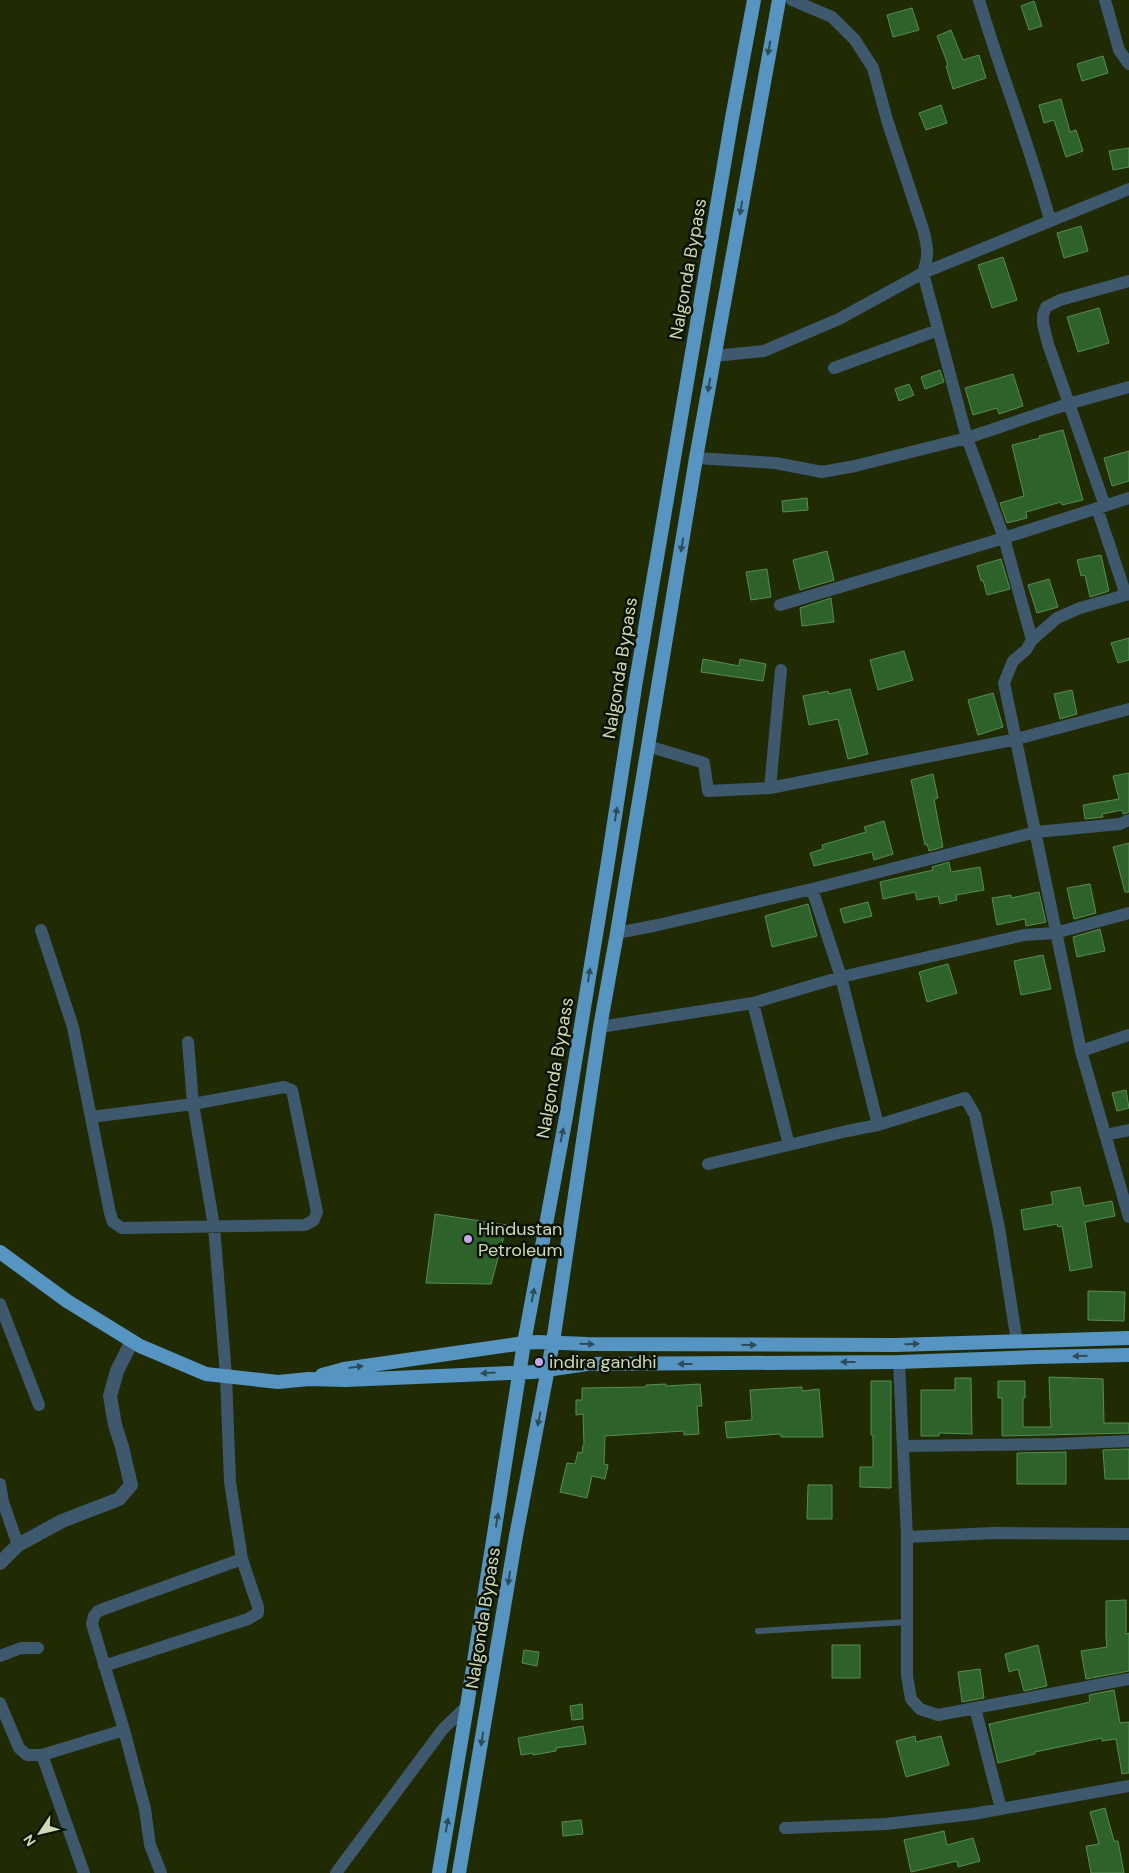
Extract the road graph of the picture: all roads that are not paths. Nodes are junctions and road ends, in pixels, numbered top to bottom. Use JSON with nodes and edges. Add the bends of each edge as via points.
{"nodes":[{"id":1,"x":754,"y":0,"type":"edge"},
{"id":2,"x":779,"y":0,"type":"edge"},
{"id":3,"x":792,"y":0,"type":"edge"},
{"id":4,"x":979,"y":0,"type":"edge"},
{"id":5,"x":1105,"y":0,"type":"edge"},
{"id":6,"x":1129,"y":64,"type":"edge"},
{"id":7,"x":1129,"y":188,"type":"edge"},
{"id":8,"x":1050,"y":220,"type":"junction"},
{"id":9,"x":922,"y":274,"type":"junction"},
{"id":10,"x":1129,"y":281,"type":"edge"},
{"id":11,"x":938,"y":330,"type":"junction"},
{"id":12,"x":714,"y":356,"type":"junction"},
{"id":13,"x":834,"y":368,"type":"dead end"},
{"id":14,"x":1129,"y":387,"type":"edge"},
{"id":15,"x":1068,"y":404,"type":"junction"},
{"id":16,"x":966,"y":438,"type":"junction"},
{"id":17,"x":696,"y":458,"type":"junction"},
{"id":18,"x":1129,"y":498,"type":"edge"},
{"id":19,"x":1101,"y":507,"type":"junction"},
{"id":20,"x":1004,"y":538,"type":"junction"},
{"id":21,"x":1128,"y":594,"type":"edge"},
{"id":22,"x":780,"y":605,"type":"dead end"},
{"id":23,"x":1032,"y":640,"type":"junction"},
{"id":24,"x":781,"y":670,"type":"dead end"},
{"id":25,"x":1129,"y":709,"type":"edge"},
{"id":26,"x":1017,"y":739,"type":"junction"},
{"id":27,"x":648,"y":746,"type":"junction"},
{"id":28,"x":770,"y":788,"type":"junction"},
{"id":29,"x":1129,"y":820,"type":"edge"},
{"id":30,"x":1036,"y":832,"type":"junction"},
{"id":31,"x":812,"y":889,"type":"junction"},
{"id":32,"x":1129,"y":913,"type":"edge"},
{"id":33,"x":41,"y":930,"type":"dead end"},
{"id":34,"x":618,"y":933,"type":"junction"},
{"id":35,"x":1056,"y":933,"type":"junction"},
{"id":36,"x":841,"y":977,"type":"junction"},
{"id":37,"x":753,"y":1003,"type":"junction"},
{"id":38,"x":600,"y":1026,"type":"junction"},
{"id":39,"x":1129,"y":1035,"type":"edge"},
{"id":40,"x":188,"y":1042,"type":"dead end"},
{"id":41,"x":1081,"y":1051,"type":"junction"},
{"id":42,"x":193,"y":1104,"type":"junction"},
{"id":43,"x":91,"y":1116,"type":"junction"},
{"id":44,"x":878,"y":1125,"type":"junction"},
{"id":45,"x":1129,"y":1130,"type":"edge"},
{"id":46,"x":1104,"y":1135,"type":"junction"},
{"id":47,"x":789,"y":1145,"type":"junction"},
{"id":48,"x":708,"y":1164,"type":"dead end"},
{"id":49,"x":1129,"y":1217,"type":"edge"},
{"id":50,"x":214,"y":1226,"type":"junction"},
{"id":51,"x":0,"y":1252,"type":"edge"},
{"id":52,"x":0,"y":1304,"type":"edge"},
{"id":53,"x":1129,"y":1338,"type":"edge"},
{"id":54,"x":132,"y":1341,"type":"junction"},
{"id":55,"x":553,"y":1342,"type":"junction"},
{"id":56,"x":1017,"y":1342,"type":"junction"},
{"id":57,"x":524,"y":1343,"type":"junction"},
{"id":58,"x":1129,"y":1355,"type":"edge"},
{"id":59,"x":899,"y":1362,"type":"junction"},
{"id":60,"x":548,"y":1371,"type":"junction"},
{"id":61,"x":520,"y":1372,"type":"junction"},
{"id":62,"x":226,"y":1376,"type":"junction"},
{"id":63,"x":309,"y":1378,"type":"junction"},
{"id":64,"x":39,"y":1405,"type":"dead end"},
{"id":65,"x":1129,"y":1441,"type":"edge"},
{"id":66,"x":903,"y":1446,"type":"junction"},
{"id":67,"x":0,"y":1484,"type":"edge"},
{"id":68,"x":1129,"y":1534,"type":"edge"},
{"id":69,"x":907,"y":1537,"type":"junction"},
{"id":70,"x":18,"y":1544,"type":"junction"},
{"id":71,"x":242,"y":1559,"type":"junction"},
{"id":72,"x":0,"y":1563,"type":"edge"},
{"id":73,"x":907,"y":1622,"type":"junction"},
{"id":74,"x":758,"y":1631,"type":"dead end"},
{"id":75,"x":38,"y":1648,"type":"dead end"},
{"id":76,"x":0,"y":1656,"type":"edge"},
{"id":77,"x":104,"y":1666,"type":"junction"},
{"id":78,"x":1129,"y":1679,"type":"edge"},
{"id":79,"x":0,"y":1703,"type":"edge"},
{"id":80,"x":468,"y":1706,"type":"junction"},
{"id":81,"x":975,"y":1708,"type":"junction"},
{"id":82,"x":124,"y":1730,"type":"junction"},
{"id":83,"x":42,"y":1755,"type":"junction"},
{"id":84,"x":1129,"y":1786,"type":"edge"},
{"id":85,"x":1001,"y":1809,"type":"junction"},
{"id":86,"x":784,"y":1828,"type":"dead end"},
{"id":87,"x":84,"y":1873,"type":"edge"},
{"id":88,"x":161,"y":1873,"type":"edge"},
{"id":89,"x":336,"y":1873,"type":"edge"},
{"id":90,"x":439,"y":1873,"type":"edge"},
{"id":91,"x":460,"y":1873,"type":"edge"}],
"edges":[{"from":57,"to":1,"type":"highway","name":"Nalgonda Bypass","one_way":true,"via":[[566,1117],[641,652]]},
{"from":2,"to":12,"type":"highway","name":"Nalgonda Bypass","one_way":true},
{"from":3,"to":9,"type":"street","via":[[832,17],[856,40],[872,68],[928,247]]},
{"from":4,"to":8,"type":"street"},
{"from":5,"to":6,"type":"street","via":[[1119,50]]},
{"from":7,"to":8,"type":"street"},
{"from":8,"to":9,"type":"street"},
{"from":9,"to":11,"type":"street"},
{"from":9,"to":12,"type":"street","via":[[840,320],[764,351]]},
{"from":10,"to":15,"type":"street","via":[[1060,300],[1046,308],[1043,324]]},
{"from":11,"to":13,"type":"street"},
{"from":11,"to":16,"type":"street"},
{"from":12,"to":17,"type":"highway","name":"Nalgonda Bypass","one_way":true},
{"from":14,"to":15,"type":"street"},
{"from":15,"to":16,"type":"street"},
{"from":15,"to":19,"type":"street"},
{"from":16,"to":17,"type":"street","via":[[822,472],[775,463]]},
{"from":16,"to":20,"type":"street"},
{"from":17,"to":27,"type":"highway","name":"Nalgonda Bypass","one_way":true},
{"from":18,"to":19,"type":"street"},
{"from":19,"to":20,"type":"street"},
{"from":19,"to":21,"type":"street"},
{"from":20,"to":22,"type":"street"},
{"from":20,"to":23,"type":"street"},
{"from":21,"to":23,"type":"street","via":[[1057,618]]},
{"from":23,"to":26,"type":"street","via":[[1013,661],[1004,683]]},
{"from":24,"to":28,"type":"street"},
{"from":25,"to":26,"type":"street"},
{"from":26,"to":28,"type":"street"},
{"from":26,"to":30,"type":"street"},
{"from":27,"to":28,"type":"street","via":[[704,763],[708,791]]},
{"from":27,"to":34,"type":"highway","name":"Nalgonda Bypass"},
{"from":29,"to":30,"type":"street","via":[[1120,824]]},
{"from":30,"to":31,"type":"street"},
{"from":30,"to":35,"type":"street"},
{"from":31,"to":34,"type":"street"},
{"from":31,"to":36,"type":"street"},
{"from":32,"to":35,"type":"street"},
{"from":33,"to":43,"type":"street","via":[[69,1010]]},
{"from":34,"to":38,"type":"highway","name":"Nalgonda Bypass"},
{"from":35,"to":36,"type":"street","via":[[1024,935]]},
{"from":35,"to":41,"type":"street"},
{"from":36,"to":37,"type":"street"},
{"from":36,"to":44,"type":"street"},
{"from":37,"to":38,"type":"street"},
{"from":37,"to":47,"type":"street"},
{"from":38,"to":55,"type":"highway","name":"Nalgonda Bypass"},
{"from":39,"to":41,"type":"street"},
{"from":40,"to":42,"type":"street"},
{"from":41,"to":46,"type":"street"},
{"from":42,"to":43,"type":"street"},
{"from":42,"to":50,"type":"street"},
{"from":42,"to":50,"type":"street","via":[[284,1087],[292,1090],[317,1212],[314,1220],[306,1225]]},
{"from":43,"to":50,"type":"street","via":[[113,1222],[122,1228]]},
{"from":44,"to":47,"type":"street"},
{"from":44,"to":56,"type":"street","via":[[965,1098],[971,1105],[999,1228]]},
{"from":45,"to":46,"type":"street"},
{"from":46,"to":49,"type":"street"},
{"from":47,"to":48,"type":"street"},
{"from":50,"to":62,"type":"street"},
{"from":51,"to":54,"type":"highway"},
{"from":52,"to":64,"type":"street"},
{"from":53,"to":56,"type":"highway"},
{"from":54,"to":62,"type":"highway","via":[[206,1374]]},
{"from":54,"to":70,"type":"street","via":[[117,1371],[110,1396],[131,1485],[119,1499]]},
{"from":55,"to":56,"type":"highway","one_way":true,"via":[[896,1345]]},
{"from":55,"to":57,"type":"highway"},
{"from":55,"to":60,"type":"highway","name":"Nalgonda Bypass"},
{"from":57,"to":61,"type":"highway","name":"Nalgonda Bypass"},
{"from":63,"to":57,"type":"highway","one_way":true,"via":[[344,1369]]},
{"from":58,"to":59,"type":"highway","one_way":true},
{"from":59,"to":60,"type":"highway","one_way":true,"via":[[587,1364]]},
{"from":59,"to":66,"type":"street"},
{"from":60,"to":61,"type":"highway"},
{"from":60,"to":91,"type":"highway","name":"Nalgonda Bypass","one_way":true,"via":[[516,1536]]},
{"from":61,"to":63,"type":"highway","one_way":true,"via":[[346,1380]]},
{"from":80,"to":61,"type":"highway","name":"Nalgonda Bypass","one_way":true},
{"from":62,"to":63,"type":"highway","via":[[278,1382]]},
{"from":62,"to":71,"type":"street","via":[[230,1482]]},
{"from":65,"to":66,"type":"street"},
{"from":66,"to":69,"type":"street"},
{"from":67,"to":70,"type":"street"},
{"from":68,"to":69,"type":"street"},
{"from":69,"to":73,"type":"street"},
{"from":70,"to":72,"type":"street"},
{"from":71,"to":77,"type":"street","via":[[98,1611],[92,1624]]},
{"from":71,"to":77,"type":"street","via":[[258,1614]]},
{"from":73,"to":74,"type":"lane"},
{"from":73,"to":81,"type":"street","via":[[907,1676],[912,1699],[920,1709],[938,1715]]},
{"from":75,"to":76,"type":"street","via":[[21,1648]]},
{"from":77,"to":82,"type":"street"},
{"from":78,"to":81,"type":"street"},
{"from":79,"to":83,"type":"street","via":[[19,1748],[27,1755]]},
{"from":80,"to":89,"type":"street","via":[[443,1729]]},
{"from":90,"to":80,"type":"highway","name":"Nalgonda Bypass","one_way":true},
{"from":81,"to":85,"type":"street"},
{"from":82,"to":83,"type":"street"},
{"from":82,"to":88,"type":"street","via":[[145,1809],[150,1845]]},
{"from":83,"to":87,"type":"street"},
{"from":84,"to":85,"type":"street"},
{"from":85,"to":86,"type":"street","via":[[886,1824]]}]}
